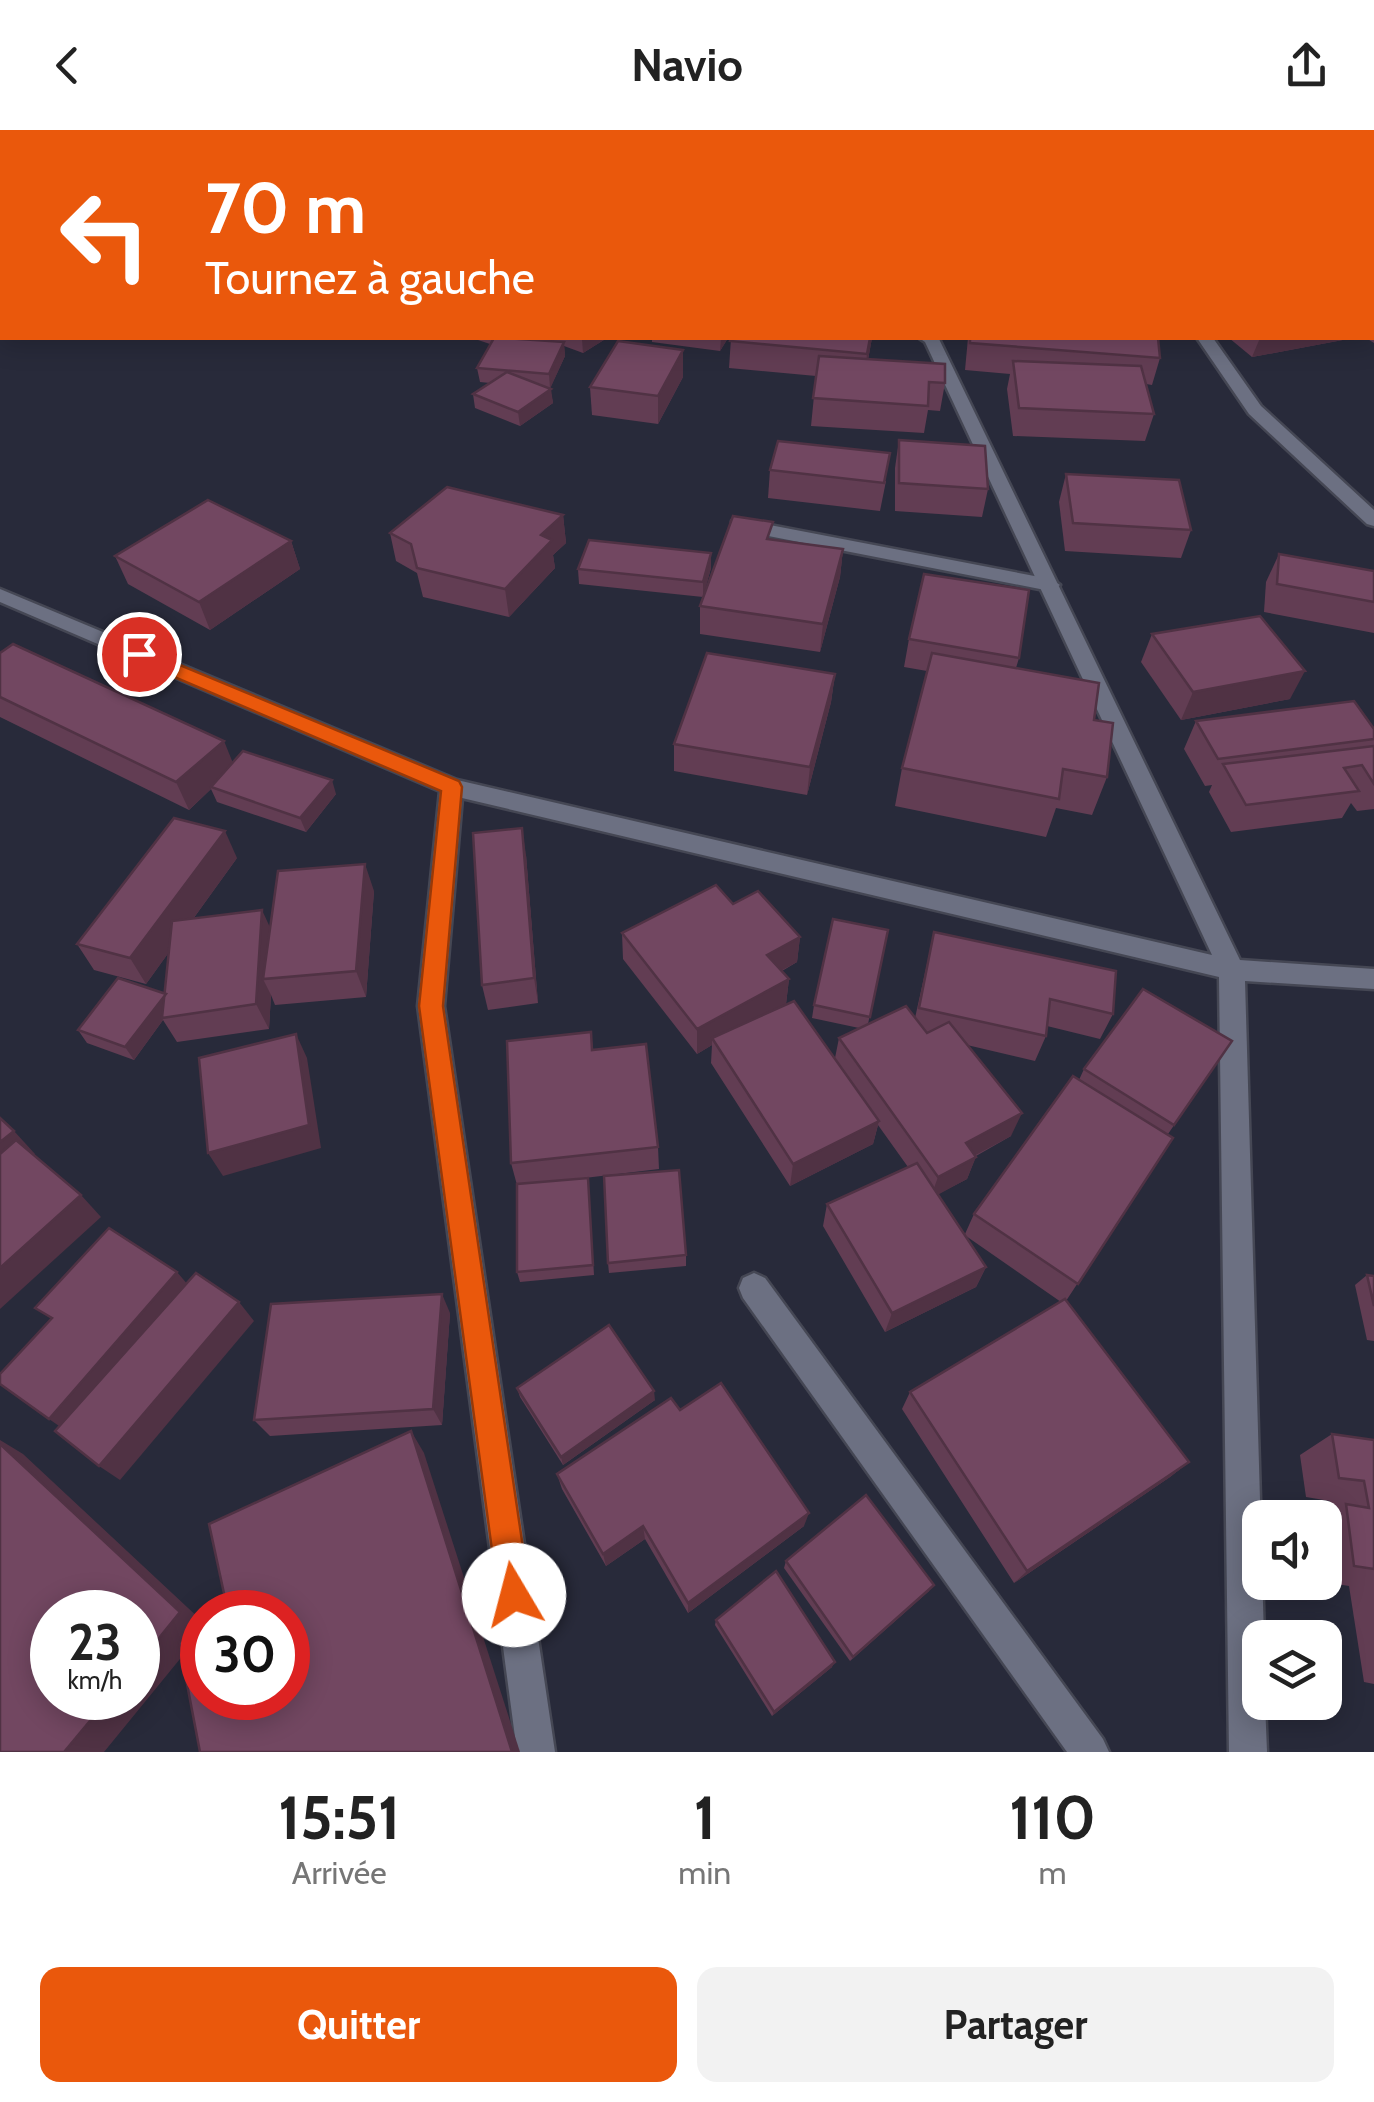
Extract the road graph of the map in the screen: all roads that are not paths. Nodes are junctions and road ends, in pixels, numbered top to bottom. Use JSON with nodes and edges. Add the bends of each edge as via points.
{"nodes":[{"id":1,"x":931,"y":340,"type":"edge"},
{"id":2,"x":1205,"y":340,"type":"edge"},
{"id":3,"x":1374,"y":520,"type":"edge"},
{"id":4,"x":734,"y":524,"type":"edge"},
{"id":5,"x":1050,"y":585,"type":"junction"},
{"id":6,"x":0,"y":595,"type":"edge"},
{"id":7,"x":452,"y":787,"type":"junction"},
{"id":8,"x":1232,"y":970,"type":"junction"},
{"id":9,"x":1374,"y":979,"type":"edge"},
{"id":10,"x":754,"y":1288,"type":"dead end"},
{"id":11,"x":536,"y":1752,"type":"edge"},
{"id":12,"x":1090,"y":1752,"type":"edge"},
{"id":13,"x":1248,"y":1752,"type":"edge"}],
"edges":[{"from":1,"to":5,"type":"street"},
{"from":2,"to":3,"type":"street","via":[[1255,410]]},
{"from":4,"to":5,"type":"street"},
{"from":5,"to":8,"type":"street"},
{"from":6,"to":7,"type":"street"},
{"from":7,"to":8,"type":"street"},
{"from":7,"to":11,"type":"street","via":[[431,1006]]},
{"from":8,"to":9,"type":"street"},
{"from":8,"to":13,"type":"street"},
{"from":10,"to":12,"type":"street"}]}
